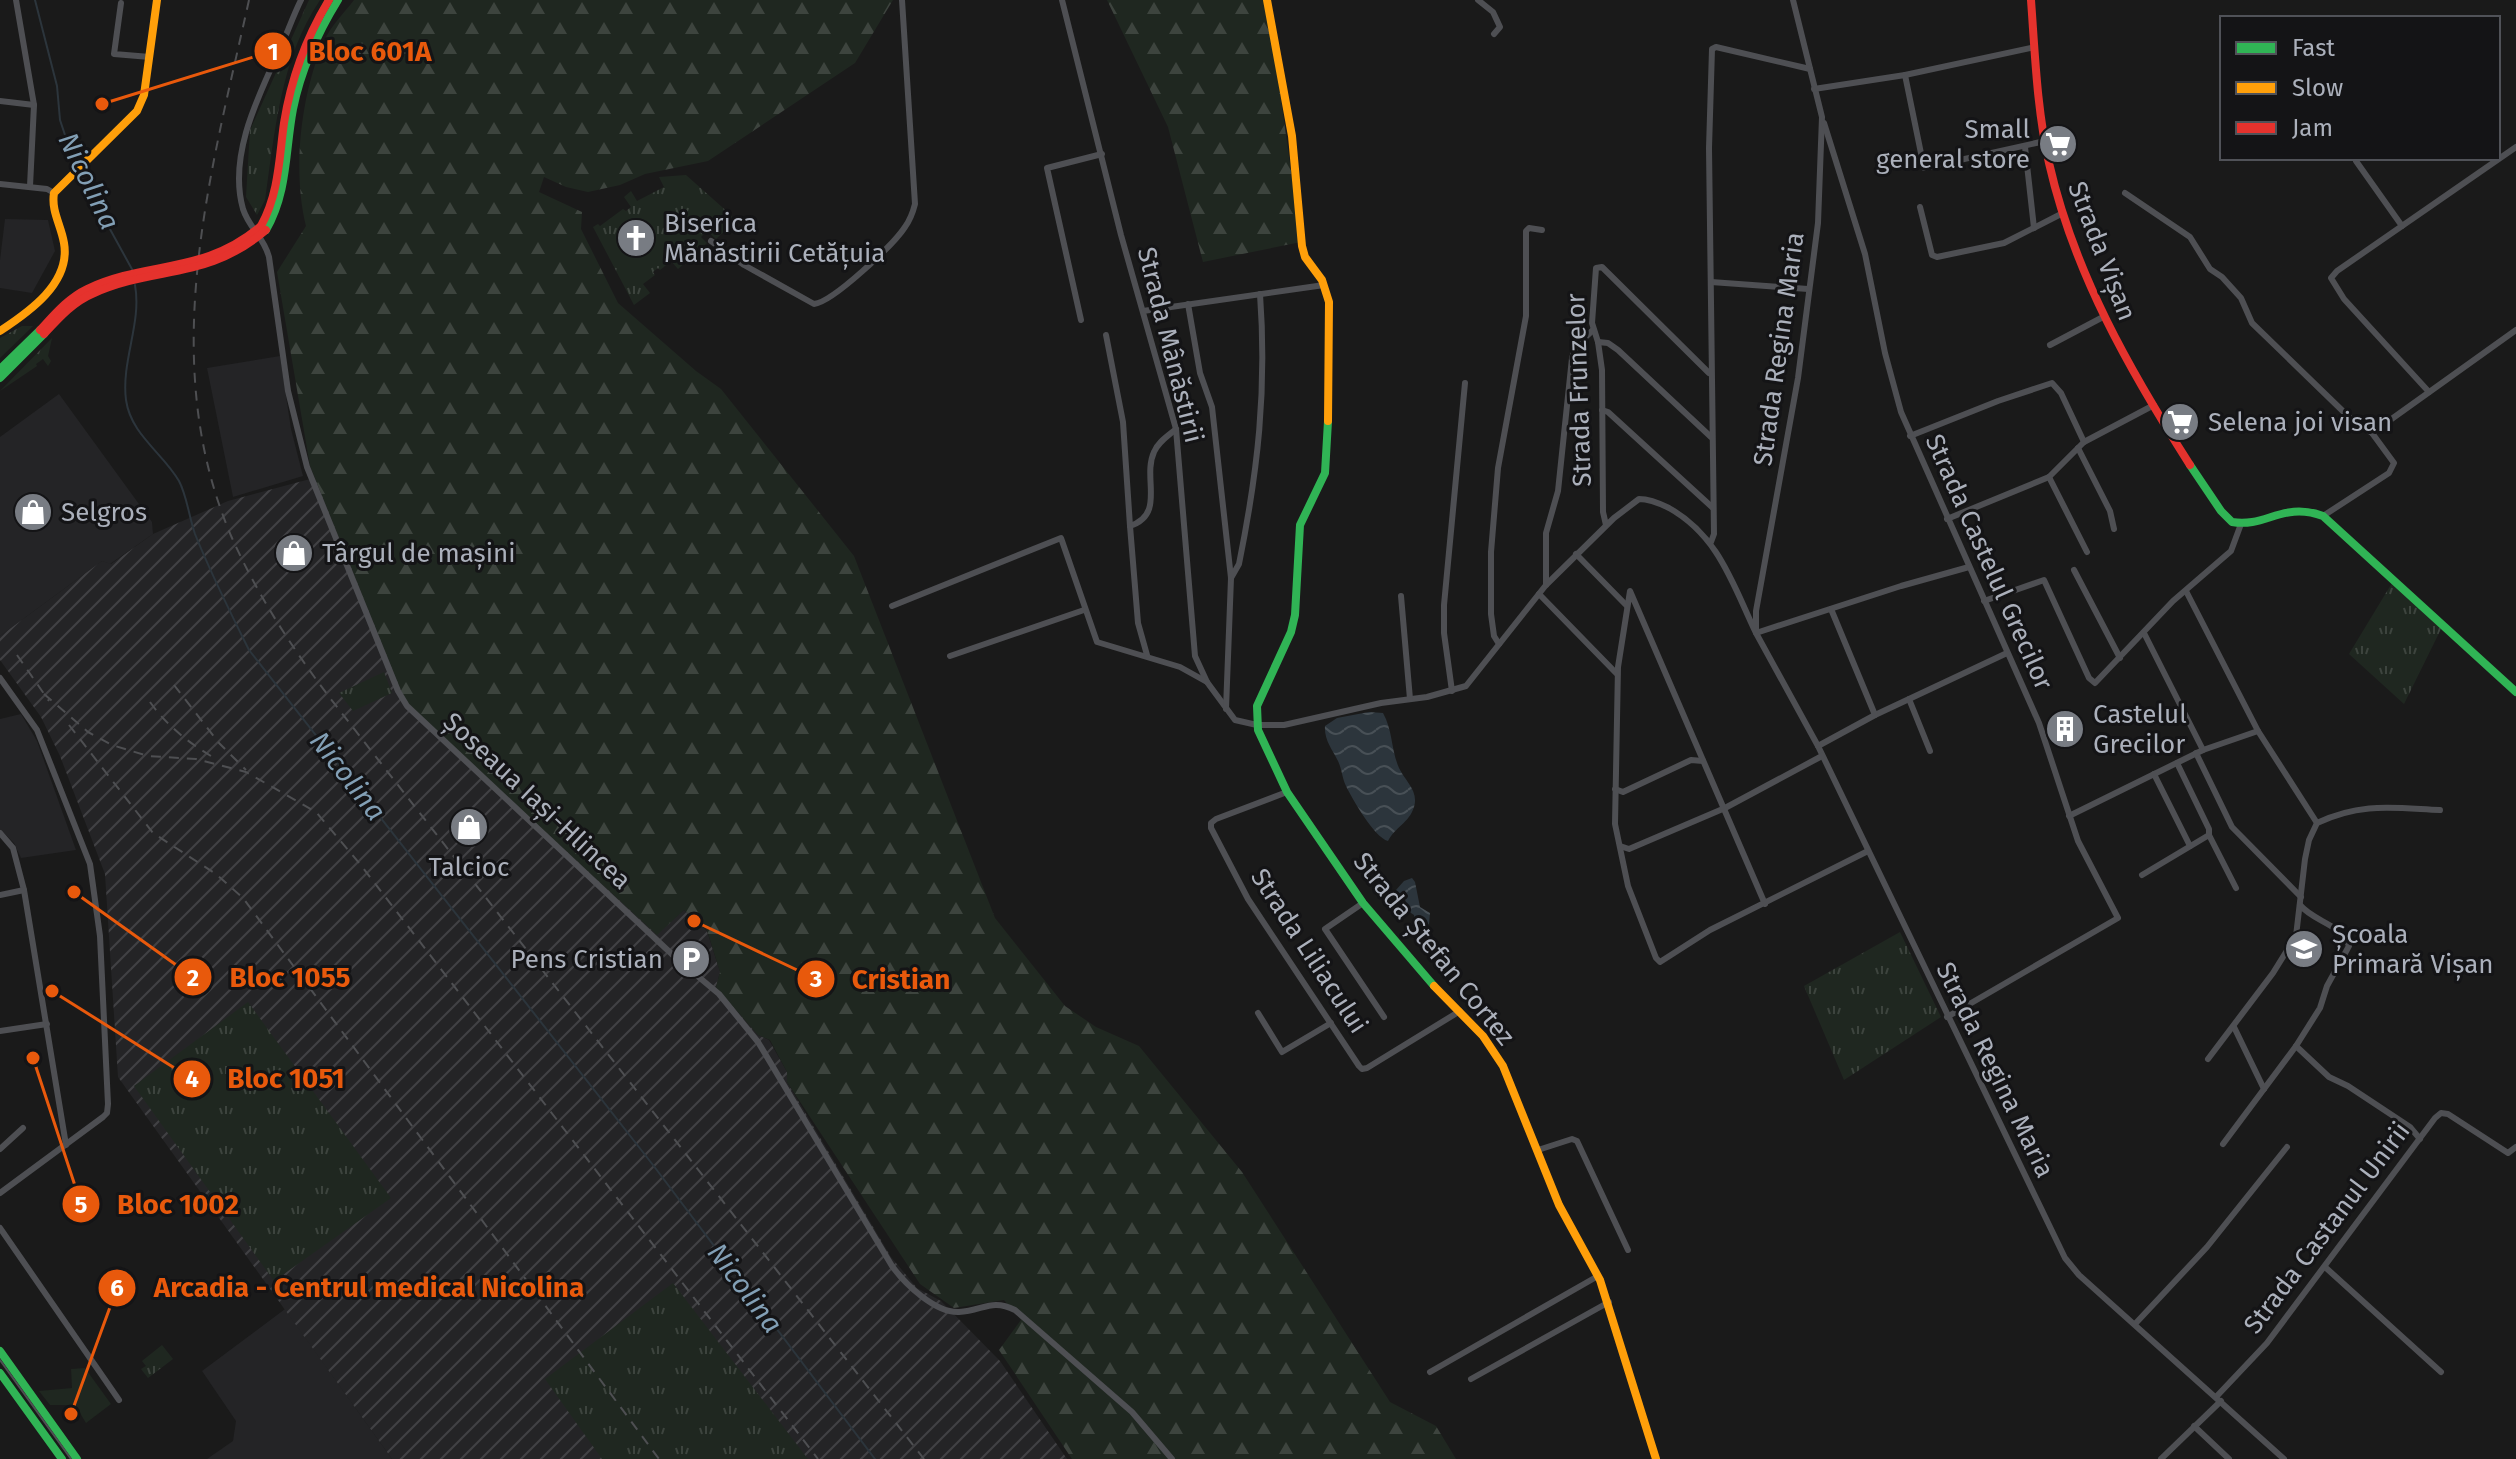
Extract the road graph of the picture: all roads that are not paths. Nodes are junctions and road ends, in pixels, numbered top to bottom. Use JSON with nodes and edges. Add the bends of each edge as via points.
{"nodes":[{"id":1,"x":16,"y":0,"type":"edge"},
{"id":2,"x":157,"y":0,"type":"edge"},
{"id":3,"x":301,"y":0,"type":"edge"},
{"id":4,"x":329,"y":0,"type":"edge"},
{"id":5,"x":338,"y":0,"type":"edge"},
{"id":6,"x":902,"y":0,"type":"edge"},
{"id":7,"x":1062,"y":0,"type":"edge"},
{"id":8,"x":1267,"y":0,"type":"edge"},
{"id":9,"x":1478,"y":0,"type":"edge"},
{"id":10,"x":1793,"y":0,"type":"edge"},
{"id":11,"x":2031,"y":0,"type":"edge"},
{"id":12,"x":121,"y":3,"type":"dead end"},
{"id":13,"x":1494,"y":34,"type":"dead end"},
{"id":14,"x":2035,"y":47,"type":"junction"},
{"id":15,"x":150,"y":57,"type":"junction"},
{"id":16,"x":1810,"y":69,"type":"junction"},
{"id":17,"x":1905,"y":75,"type":"junction"},
{"id":18,"x":1814,"y":89,"type":"junction"},
{"id":19,"x":0,"y":101,"type":"edge"},
{"id":20,"x":34,"y":105,"type":"junction"},
{"id":21,"x":1822,"y":117,"type":"junction"},
{"id":22,"x":2045,"y":141,"type":"junction"},
{"id":23,"x":2025,"y":147,"type":"junction"},
{"id":24,"x":1102,"y":154,"type":"junction"},
{"id":25,"x":2497,"y":160,"type":"edge"},
{"id":26,"x":2356,"y":161,"type":"dead end"},
{"id":27,"x":0,"y":184,"type":"edge"},
{"id":28,"x":30,"y":186,"type":"junction"},
{"id":29,"x":54,"y":193,"type":"junction"},
{"id":30,"x":2125,"y":193,"type":"dead end"},
{"id":31,"x":1920,"y":207,"type":"dead end"},
{"id":32,"x":2063,"y":213,"type":"junction"},
{"id":33,"x":2402,"y":226,"type":"junction"},
{"id":34,"x":264,"y":228,"type":"junction"},
{"id":35,"x":2034,"y":228,"type":"junction"},
{"id":36,"x":1542,"y":230,"type":"dead end"},
{"id":37,"x":711,"y":241,"type":"dead end"},
{"id":38,"x":1711,"y":282,"type":"junction"},
{"id":39,"x":1324,"y":285,"type":"junction"},
{"id":40,"x":1808,"y":289,"type":"junction"},
{"id":41,"x":1260,"y":294,"type":"junction"},
{"id":42,"x":1188,"y":304,"type":"junction"},
{"id":43,"x":1143,"y":311,"type":"junction"},
{"id":44,"x":2103,"y":317,"type":"junction"},
{"id":45,"x":1081,"y":320,"type":"dead end"},
{"id":46,"x":1593,"y":330,"type":"junction"},
{"id":47,"x":2516,"y":330,"type":"edge"},
{"id":48,"x":0,"y":331,"type":"edge"},
{"id":49,"x":42,"y":332,"type":"junction"},
{"id":50,"x":1106,"y":335,"type":"dead end"},
{"id":51,"x":1598,"y":342,"type":"junction"},
{"id":52,"x":2050,"y":345,"type":"dead end"},
{"id":53,"x":0,"y":369,"type":"edge"},
{"id":54,"x":1710,"y":374,"type":"junction"},
{"id":55,"x":0,"y":378,"type":"edge"},
{"id":56,"x":1465,"y":383,"type":"dead end"},
{"id":57,"x":2429,"y":392,"type":"junction"},
{"id":58,"x":2154,"y":405,"type":"junction"},
{"id":59,"x":1602,"y":410,"type":"junction"},
{"id":60,"x":1176,"y":429,"type":"junction"},
{"id":61,"x":2372,"y":433,"type":"junction"},
{"id":62,"x":1910,"y":436,"type":"junction"},
{"id":63,"x":1711,"y":437,"type":"junction"},
{"id":64,"x":2084,"y":442,"type":"junction"},
{"id":65,"x":2078,"y":448,"type":"junction"},
{"id":66,"x":2049,"y":477,"type":"junction"},
{"id":67,"x":1713,"y":508,"type":"junction"},
{"id":68,"x":2323,"y":516,"type":"junction"},
{"id":69,"x":1947,"y":519,"type":"junction"},
{"id":70,"x":2241,"y":524,"type":"junction"},
{"id":71,"x":1606,"y":525,"type":"junction"},
{"id":72,"x":1130,"y":526,"type":"junction"},
{"id":73,"x":2114,"y":529,"type":"dead end"},
{"id":74,"x":1711,"y":542,"type":"junction"},
{"id":75,"x":2087,"y":552,"type":"dead end"},
{"id":76,"x":1576,"y":554,"type":"junction"},
{"id":77,"x":1969,"y":567,"type":"junction"},
{"id":78,"x":2074,"y":570,"type":"dead end"},
{"id":79,"x":1231,"y":578,"type":"junction"},
{"id":80,"x":1546,"y":585,"type":"junction"},
{"id":81,"x":2186,"y":591,"type":"junction"},
{"id":82,"x":1539,"y":594,"type":"junction"},
{"id":83,"x":1401,"y":596,"type":"dead end"},
{"id":84,"x":1984,"y":601,"type":"junction"},
{"id":85,"x":892,"y":606,"type":"dead end"},
{"id":86,"x":1627,"y":606,"type":"junction"},
{"id":87,"x":1831,"y":609,"type":"junction"},
{"id":88,"x":1084,"y":610,"type":"junction"},
{"id":89,"x":1756,"y":633,"type":"junction"},
{"id":90,"x":2144,"y":633,"type":"junction"},
{"id":91,"x":1499,"y":644,"type":"junction"},
{"id":92,"x":2007,"y":653,"type":"junction"},
{"id":93,"x":1147,"y":655,"type":"junction"},
{"id":94,"x":950,"y":656,"type":"dead end"},
{"id":95,"x":1195,"y":656,"type":"junction"},
{"id":96,"x":2120,"y":658,"type":"junction"},
{"id":97,"x":1180,"y":667,"type":"junction"},
{"id":98,"x":1617,"y":674,"type":"junction"},
{"id":99,"x":0,"y":678,"type":"edge"},
{"id":100,"x":1207,"y":682,"type":"junction"},
{"id":101,"x":1452,"y":691,"type":"junction"},
{"id":102,"x":2516,"y":692,"type":"edge"},
{"id":103,"x":1410,"y":699,"type":"junction"},
{"id":104,"x":1909,"y":699,"type":"junction"},
{"id":105,"x":1226,"y":709,"type":"junction"},
{"id":106,"x":1875,"y":715,"type":"junction"},
{"id":107,"x":1257,"y":725,"type":"junction"},
{"id":108,"x":2258,"y":731,"type":"junction"},
{"id":109,"x":1818,"y":746,"type":"junction"},
{"id":110,"x":1930,"y":751,"type":"dead end"},
{"id":111,"x":2200,"y":752,"type":"junction"},
{"id":112,"x":1822,"y":756,"type":"junction"},
{"id":113,"x":1703,"y":761,"type":"junction"},
{"id":114,"x":2177,"y":763,"type":"junction"},
{"id":115,"x":2154,"y":774,"type":"junction"},
{"id":116,"x":1615,"y":789,"type":"junction"},
{"id":117,"x":1287,"y":792,"type":"junction"},
{"id":118,"x":1725,"y":808,"type":"junction"},
{"id":119,"x":2440,"y":810,"type":"dead end"},
{"id":120,"x":2069,"y":816,"type":"junction"},
{"id":121,"x":2317,"y":823,"type":"junction"},
{"id":122,"x":0,"y":833,"type":"edge"},
{"id":123,"x":2209,"y":835,"type":"junction"},
{"id":124,"x":1620,"y":846,"type":"junction"},
{"id":125,"x":2190,"y":846,"type":"junction"},
{"id":126,"x":1868,"y":851,"type":"junction"},
{"id":127,"x":2142,"y":875,"type":"dead end"},
{"id":128,"x":2236,"y":888,"type":"dead end"},
{"id":129,"x":24,"y":890,"type":"junction"},
{"id":130,"x":0,"y":895,"type":"edge"},
{"id":131,"x":2301,"y":897,"type":"junction"},
{"id":132,"x":1363,"y":903,"type":"junction"},
{"id":133,"x":1765,"y":904,"type":"junction"},
{"id":134,"x":2300,"y":905,"type":"junction"},
{"id":135,"x":1460,"y":1011,"type":"junction"},
{"id":136,"x":1258,"y":1013,"type":"dead end"},
{"id":137,"x":1384,"y":1017,"type":"dead end"},
{"id":138,"x":1947,"y":1017,"type":"junction"},
{"id":139,"x":1331,"y":1023,"type":"junction"},
{"id":140,"x":47,"y":1024,"type":"junction"},
{"id":141,"x":2234,"y":1027,"type":"junction"},
{"id":142,"x":0,"y":1031,"type":"edge"},
{"id":143,"x":2296,"y":1046,"type":"junction"},
{"id":144,"x":2208,"y":1059,"type":"dead end"},
{"id":145,"x":2264,"y":1089,"type":"junction"},
{"id":146,"x":23,"y":1128,"type":"dead end"},
{"id":147,"x":2420,"y":1139,"type":"junction"},
{"id":148,"x":2223,"y":1144,"type":"dead end"},
{"id":149,"x":66,"y":1145,"type":"junction"},
{"id":150,"x":2287,"y":1147,"type":"dead end"},
{"id":151,"x":2516,"y":1147,"type":"edge"},
{"id":152,"x":0,"y":1149,"type":"edge"},
{"id":153,"x":1538,"y":1150,"type":"junction"},
{"id":154,"x":0,"y":1193,"type":"edge"},
{"id":155,"x":0,"y":1228,"type":"edge"},
{"id":156,"x":1628,"y":1250,"type":"dead end"},
{"id":157,"x":2325,"y":1267,"type":"junction"},
{"id":158,"x":1598,"y":1276,"type":"junction"},
{"id":159,"x":1609,"y":1302,"type":"junction"},
{"id":160,"x":2135,"y":1324,"type":"junction"},
{"id":161,"x":0,"y":1351,"type":"edge"},
{"id":162,"x":1430,"y":1372,"type":"dead end"},
{"id":163,"x":2441,"y":1372,"type":"dead end"},
{"id":164,"x":0,"y":1373,"type":"edge"},
{"id":165,"x":1471,"y":1379,"type":"dead end"},
{"id":166,"x":2218,"y":1399,"type":"junction"},
{"id":167,"x":119,"y":1400,"type":"dead end"},
{"id":168,"x":2194,"y":1426,"type":"junction"},
{"id":169,"x":62,"y":1459,"type":"edge"},
{"id":170,"x":77,"y":1459,"type":"edge"},
{"id":171,"x":1172,"y":1459,"type":"edge"},
{"id":172,"x":1656,"y":1459,"type":"edge"},
{"id":173,"x":2161,"y":1459,"type":"edge"},
{"id":174,"x":2229,"y":1459,"type":"edge"},
{"id":175,"x":2284,"y":1459,"type":"edge"}],
"edges":[{"from":1,"to":20,"type":"street"},
{"from":2,"to":15,"type":"street"},
{"from":3,"to":171,"type":"street","name":"Șoseaua Iași-Hlincea","via":[[245,130],[243,210],[269,257],[288,391],[307,467],[398,691],[407,706],[719,994],[758,1042],[907,1286],[951,1311],[995,1304],[1015,1310],[1132,1412]]},
{"from":4,"to":34,"type":"street","via":[[296,69],[283,125],[277,188]]},
{"from":5,"to":34,"type":"street","via":[[303,70],[284,190],[276,214]]},
{"from":6,"to":37,"type":"street","via":[[915,196],[906,226],[836,293],[814,304]]},
{"from":7,"to":24,"type":"street","name":"Strada Mânăstirii"},
{"from":8,"to":39,"type":"street","via":[[1292,136],[1302,246]]},
{"from":9,"to":13,"type":"street","via":[[1498,20]]},
{"from":10,"to":16,"type":"street","name":"Strada Regina Maria"},
{"from":11,"to":14,"type":"street","name":"Strada Vișan"},
{"from":12,"to":15,"type":"street","via":[[114,54]]},
{"from":14,"to":17,"type":"street"},
{"from":14,"to":22,"type":"street","name":"Strada Vișan"},
{"from":15,"to":29,"type":"street","via":[[137,111]]},
{"from":16,"to":18,"type":"street","name":"Strada Regina Maria"},
{"from":16,"to":38,"type":"street","via":[[1713,47]]},
{"from":17,"to":18,"type":"street"},
{"from":17,"to":23,"type":"street","via":[[1924,168]]},
{"from":18,"to":21,"type":"street","name":"Strada Regina Maria"},
{"from":19,"to":20,"type":"street"},
{"from":20,"to":28,"type":"street"},
{"from":21,"to":40,"type":"street","name":"Strada Regina Maria","via":[[1818,223]]},
{"from":21,"to":62,"type":"street","name":"Strada Castelul Grecilor","via":[[1865,254],[1885,353]]},
{"from":22,"to":23,"type":"street"},
{"from":22,"to":32,"type":"street","name":"Strada Vișan"},
{"from":23,"to":35,"type":"street"},
{"from":24,"to":43,"type":"street","name":"Strada Mânăstirii"},
{"from":24,"to":45,"type":"street","via":[[1047,168]]},
{"from":25,"to":33,"type":"street"},
{"from":26,"to":33,"type":"street"},
{"from":27,"to":28,"type":"street"},
{"from":28,"to":29,"type":"street"},
{"from":29,"to":48,"type":"street","via":[[66,246],[64,265],[30,309]]},
{"from":30,"to":61,"type":"street","via":[[2190,237],[2210,269],[2241,298],[2252,323]]},
{"from":31,"to":35,"type":"street","via":[[1931,252],[1937,257],[2004,243]]},
{"from":32,"to":35,"type":"street"},
{"from":32,"to":44,"type":"street","name":"Strada Vișan"},
{"from":33,"to":57,"type":"street","via":[[2331,278]]},
{"from":34,"to":49,"type":"street","bridge":true,"via":[[253,244],[214,265],[91,295]]},
{"from":36,"to":91,"type":"street","via":[[1526,231],[1526,316],[1498,468],[1491,614]]},
{"from":38,"to":40,"type":"street"},
{"from":38,"to":54,"type":"street"},
{"from":39,"to":41,"type":"street"},
{"from":39,"to":107,"type":"street","via":[[1330,317],[1328,455],[1300,525],[1295,615],[1257,706]]},
{"from":40,"to":89,"type":"street","name":"Strada Regina Maria"},
{"from":41,"to":42,"type":"street"},
{"from":41,"to":79,"type":"street","via":[[1260,437],[1239,564]]},
{"from":42,"to":43,"type":"street"},
{"from":42,"to":79,"type":"street","via":[[1212,407]]},
{"from":43,"to":60,"type":"street","name":"Strada Mânăstirii"},
{"from":44,"to":52,"type":"street"},
{"from":44,"to":58,"type":"street","name":"Strada Vișan"},
{"from":46,"to":51,"type":"street","name":"Strada Frunzelor"},
{"from":46,"to":54,"type":"street","name":"Strada Frunzelor","via":[[1595,271],[1600,266]]},
{"from":46,"to":80,"type":"street","via":[[1572,358],[1558,491],[1546,533]]},
{"from":47,"to":57,"type":"street"},
{"from":49,"to":53,"type":"street"},
{"from":49,"to":55,"type":"street"},
{"from":50,"to":72,"type":"street","via":[[1123,422]]},
{"from":51,"to":59,"type":"street","name":"Strada Frunzelor"},
{"from":51,"to":63,"type":"street","via":[[1618,350]]},
{"from":54,"to":63,"type":"street"},
{"from":56,"to":101,"type":"street","via":[[1444,605]]},
{"from":57,"to":61,"type":"street"},
{"from":58,"to":64,"type":"street"},
{"from":58,"to":70,"type":"street","name":"Strada Vișan","via":[[2215,503],[2229,521]]},
{"from":59,"to":67,"type":"street"},
{"from":59,"to":71,"type":"street","name":"Strada Frunzelor"},
{"from":60,"to":72,"type":"street","via":[[1155,448],[1148,512],[1141,523]]},
{"from":60,"to":95,"type":"street","name":"Strada Mânăstirii"},
{"from":61,"to":68,"type":"street","via":[[2394,463],[2392,470]]},
{"from":62,"to":64,"type":"street","via":[[2052,383]]},
{"from":62,"to":69,"type":"street","name":"Strada Castelul Grecilor"},
{"from":63,"to":67,"type":"street"},
{"from":64,"to":65,"type":"street"},
{"from":65,"to":66,"type":"street"},
{"from":65,"to":73,"type":"street"},
{"from":66,"to":69,"type":"street"},
{"from":66,"to":75,"type":"street"},
{"from":67,"to":74,"type":"street"},
{"from":68,"to":70,"type":"street","via":[[2292,510]]},
{"from":68,"to":102,"type":"street"},
{"from":69,"to":77,"type":"street","name":"Strada Castelul Grecilor"},
{"from":70,"to":81,"type":"street","via":[[2231,551]]},
{"from":71,"to":74,"type":"street","via":[[1635,501],[1648,499],[1679,514]]},
{"from":71,"to":76,"type":"street"},
{"from":72,"to":93,"type":"street","via":[[1138,623]]},
{"from":74,"to":89,"type":"street"},
{"from":76,"to":80,"type":"street"},
{"from":76,"to":86,"type":"street"},
{"from":77,"to":84,"type":"street","name":"Strada Castelul Grecilor"},
{"from":77,"to":87,"type":"street"},
{"from":78,"to":96,"type":"street"},
{"from":79,"to":105,"type":"street"},
{"from":80,"to":82,"type":"street"},
{"from":81,"to":90,"type":"street"},
{"from":81,"to":108,"type":"street"},
{"from":82,"to":91,"type":"street"},
{"from":82,"to":98,"type":"street"},
{"from":83,"to":103,"type":"street"},
{"from":84,"to":92,"type":"street","name":"Strada Castelul Grecilor"},
{"from":84,"to":96,"type":"street","via":[[2044,580],[2091,681],[2100,680]]},
{"from":85,"to":88,"type":"street","via":[[1061,538]]},
{"from":86,"to":98,"type":"street"},
{"from":86,"to":113,"type":"street","via":[[1630,591]]},
{"from":87,"to":89,"type":"street"},
{"from":87,"to":106,"type":"street"},
{"from":88,"to":93,"type":"street","via":[[1097,642]]},
{"from":88,"to":94,"type":"street"},
{"from":89,"to":109,"type":"street","name":"Strada Regina Maria"},
{"from":90,"to":96,"type":"street"},
{"from":90,"to":111,"type":"street"},
{"from":91,"to":101,"type":"street","via":[[1473,680]]},
{"from":92,"to":104,"type":"street"},
{"from":92,"to":120,"type":"street","name":"Strada Castelul Grecilor","via":[[2039,723]]},
{"from":93,"to":97,"type":"street"},
{"from":95,"to":97,"type":"street"},
{"from":95,"to":100,"type":"street","name":"Strada Mânăstirii"},
{"from":97,"to":100,"type":"street"},
{"from":98,"to":116,"type":"street"},
{"from":99,"to":149,"type":"street","via":[[37,730],[90,864],[108,1104],[103,1117]]},
{"from":100,"to":105,"type":"street","name":"Strada Mânăstirii"},
{"from":101,"to":103,"type":"street"},
{"from":103,"to":107,"type":"street","via":[[1315,720]]},
{"from":104,"to":106,"type":"street"},
{"from":104,"to":110,"type":"street"},
{"from":105,"to":107,"type":"street","name":"Strada Mânăstirii","via":[[1235,720]]},
{"from":106,"to":109,"type":"street"},
{"from":107,"to":117,"type":"street","name":"Strada Ștefan Cortez"},
{"from":108,"to":111,"type":"street"},
{"from":108,"to":121,"type":"street"},
{"from":109,"to":112,"type":"street","name":"Strada Regina Maria"},
{"from":111,"to":114,"type":"street"},
{"from":111,"to":131,"type":"street","via":[[2232,827]]},
{"from":112,"to":118,"type":"street"},
{"from":112,"to":126,"type":"street","name":"Strada Regina Maria"},
{"from":113,"to":116,"type":"street","via":[[1691,760],[1623,792]]},
{"from":113,"to":118,"type":"street"},
{"from":114,"to":115,"type":"street"},
{"from":114,"to":123,"type":"street"},
{"from":115,"to":120,"type":"street"},
{"from":115,"to":125,"type":"street"},
{"from":116,"to":124,"type":"street"},
{"from":117,"to":132,"type":"street","name":"Strada Ștefan Cortez"},
{"from":117,"to":139,"type":"street","name":"Strada Liliacului","via":[[1216,819],[1211,828],[1248,899]]},
{"from":118,"to":124,"type":"street","via":[[1629,849]]},
{"from":118,"to":133,"type":"street"},
{"from":119,"to":121,"type":"street","via":[[2382,806],[2354,809]]},
{"from":120,"to":138,"type":"street","name":"Strada Castelul Grecilor","via":[[2118,918]]},
{"from":121,"to":131,"type":"street","via":[[2309,840]]},
{"from":122,"to":129,"type":"street","via":[[13,848]]},
{"from":123,"to":125,"type":"street"},
{"from":123,"to":128,"type":"street"},
{"from":124,"to":133,"type":"street","via":[[1637,913],[1660,962]]},
{"from":125,"to":127,"type":"street"},
{"from":126,"to":133,"type":"street"},
{"from":126,"to":138,"type":"street","name":"Strada Regina Maria"},
{"from":129,"to":130,"type":"street"},
{"from":129,"to":140,"type":"street"},
{"from":131,"to":134,"type":"street"},
{"from":132,"to":135,"type":"street","name":"Strada Ștefan Cortez"},
{"from":132,"to":137,"type":"street","via":[[1325,929]]},
{"from":134,"to":141,"type":"street","via":[[2296,936]]},
{"from":134,"to":143,"type":"street","via":[[2340,931],[2349,946]]},
{"from":135,"to":139,"type":"street","name":"Strada Liliacului","via":[[1362,1069]]},
{"from":135,"to":153,"type":"street","name":"Strada Ștefan Cortez","via":[[1495,1051]]},
{"from":136,"to":139,"type":"street","via":[[1282,1052]]},
{"from":138,"to":160,"type":"street","name":"Strada Regina Maria","via":[[2065,1258]]},
{"from":140,"to":142,"type":"street"},
{"from":140,"to":149,"type":"street"},
{"from":141,"to":144,"type":"street"},
{"from":141,"to":145,"type":"street"},
{"from":143,"to":145,"type":"street"},
{"from":143,"to":147,"type":"street","via":[[2329,1077],[2410,1127]]},
{"from":145,"to":148,"type":"street"},
{"from":146,"to":152,"type":"street"},
{"from":147,"to":151,"type":"street","name":"Strada Castanul Unirii","via":[[2445,1113],[2508,1153]]},
{"from":147,"to":157,"type":"street","name":"Strada Castanul Unirii"},
{"from":149,"to":154,"type":"street"},
{"from":150,"to":160,"type":"street","via":[[2207,1247]]},
{"from":153,"to":156,"type":"street","via":[[1577,1141]]},
{"from":153,"to":158,"type":"street","name":"Strada Ștefan Cortez","via":[[1559,1205]]},
{"from":155,"to":167,"type":"street"},
{"from":157,"to":163,"type":"street"},
{"from":157,"to":166,"type":"street","name":"Strada Castanul Unirii"},
{"from":158,"to":159,"type":"street","name":"Strada Ștefan Cortez"},
{"from":158,"to":162,"type":"street"},
{"from":159,"to":165,"type":"street"},
{"from":159,"to":172,"type":"street","name":"Strada Ștefan Cortez"},
{"from":160,"to":166,"type":"street","name":"Strada Regina Maria"},
{"from":161,"to":170,"type":"street"},
{"from":164,"to":169,"type":"street"},
{"from":166,"to":168,"type":"street","name":"Strada Castanul Unirii"},
{"from":166,"to":175,"type":"street","name":"Strada Regina Maria"},
{"from":168,"to":173,"type":"street","name":"Strada Castanul Unirii"},
{"from":168,"to":174,"type":"street"}]}
